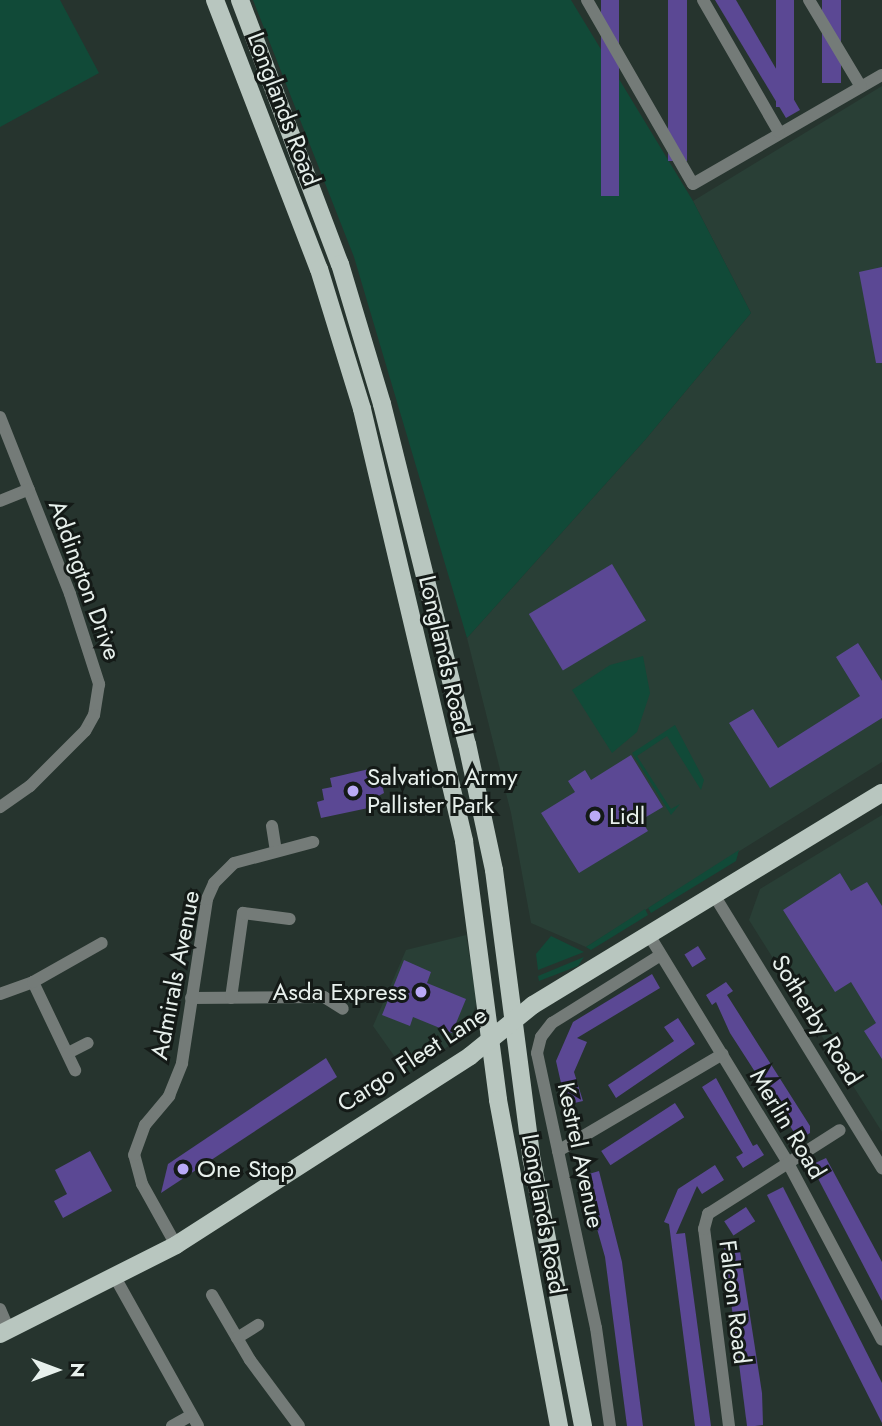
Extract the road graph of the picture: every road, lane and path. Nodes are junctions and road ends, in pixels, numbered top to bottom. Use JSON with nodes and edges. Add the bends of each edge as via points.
{"nodes":[{"id":1,"x":215,"y":0,"type":"edge"},
{"id":2,"x":240,"y":0,"type":"edge"},
{"id":3,"x":587,"y":0,"type":"edge"},
{"id":4,"x":703,"y":0,"type":"edge"},
{"id":5,"x":809,"y":0,"type":"edge"},
{"id":6,"x":882,"y":75,"type":"edge"},
{"id":7,"x":861,"y":87,"type":"junction"},
{"id":8,"x":779,"y":132,"type":"junction"},
{"id":9,"x":0,"y":417,"type":"edge"},
{"id":10,"x":29,"y":489,"type":"junction"},
{"id":11,"x":0,"y":501,"type":"edge"},
{"id":12,"x":882,"y":793,"type":"edge"},
{"id":13,"x":0,"y":807,"type":"edge"},
{"id":14,"x":272,"y":826,"type":"dead end"},
{"id":15,"x":313,"y":842,"type":"dead end"},
{"id":16,"x":276,"y":850,"type":"junction"},
{"id":17,"x":714,"y":895,"type":"junction"},
{"id":18,"x":290,"y":919,"type":"dead end"},
{"id":19,"x":649,"y":935,"type":"junction"},
{"id":20,"x":102,"y":943,"type":"dead end"},
{"id":21,"x":661,"y":955,"type":"junction"},
{"id":22,"x":33,"y":982,"type":"junction"},
{"id":23,"x":0,"y":994,"type":"edge"},
{"id":24,"x":191,"y":998,"type":"junction"},
{"id":25,"x":231,"y":998,"type":"junction"},
{"id":26,"x":343,"y":1009,"type":"dead end"},
{"id":27,"x":514,"y":1020,"type":"junction"},
{"id":28,"x":491,"y":1039,"type":"junction"},
{"id":29,"x":88,"y":1043,"type":"dead end"},
{"id":30,"x":68,"y":1053,"type":"junction"},
{"id":31,"x":723,"y":1054,"type":"junction"},
{"id":32,"x":75,"y":1070,"type":"dead end"},
{"id":33,"x":840,"y":1130,"type":"dead end"},
{"id":34,"x":558,"y":1151,"type":"junction"},
{"id":35,"x":788,"y":1163,"type":"junction"},
{"id":36,"x":882,"y":1168,"type":"edge"},
{"id":37,"x":176,"y":1245,"type":"junction"},
{"id":38,"x":116,"y":1279,"type":"junction"},
{"id":39,"x":212,"y":1295,"type":"dead end"},
{"id":40,"x":0,"y":1309,"type":"edge"},
{"id":41,"x":258,"y":1325,"type":"dead end"},
{"id":42,"x":5,"y":1332,"type":"edge"},
{"id":43,"x":237,"y":1338,"type":"junction"},
{"id":44,"x":882,"y":1340,"type":"edge"},
{"id":45,"x":194,"y":1421,"type":"edge"},
{"id":46,"x":172,"y":1426,"type":"edge"},
{"id":47,"x":299,"y":1426,"type":"edge"},
{"id":48,"x":559,"y":1426,"type":"edge"},
{"id":49,"x":583,"y":1426,"type":"edge"},
{"id":50,"x":610,"y":1426,"type":"edge"},
{"id":51,"x":729,"y":1426,"type":"edge"}],
"edges":[{"from":1,"to":28,"type":"main road","name":"Longlands Road","via":[[319,269],[362,410],[464,841]]},
{"from":2,"to":27,"type":"main road","name":"Longlands Road","via":[[340,264],[382,404],[491,857]]},
{"from":3,"to":8,"type":"street","via":[[693,184]]},
{"from":4,"to":8,"type":"street"},
{"from":5,"to":7,"type":"street"},
{"from":6,"to":7,"type":"street"},
{"from":7,"to":8,"type":"street"},
{"from":9,"to":10,"type":"street","name":"Addington Drive"},
{"from":10,"to":11,"type":"street"},
{"from":10,"to":13,"type":"street","name":"Addington Drive","via":[[93,655],[98,698],[94,715],[75,742],[30,786]]},
{"from":12,"to":17,"type":"main road","name":"Cargo Fleet Lane"},
{"from":14,"to":16,"type":"street"},
{"from":15,"to":16,"type":"street","name":"Admirals Avenue"},
{"from":16,"to":24,"type":"street","name":"Admirals Avenue","via":[[234,863],[214,883],[207,899]]},
{"from":17,"to":19,"type":"main road","name":"Cargo Fleet Lane"},
{"from":17,"to":36,"type":"street","name":"Sotherby Road"},
{"from":18,"to":25,"type":"street","via":[[243,913]]},
{"from":19,"to":21,"type":"street","name":"Merlin Road"},
{"from":19,"to":27,"type":"main road","name":"Cargo Fleet Lane"},
{"from":20,"to":22,"type":"street"},
{"from":21,"to":31,"type":"street","name":"Merlin Road"},
{"from":21,"to":34,"type":"street","name":"Kestrel Avenue","via":[[552,1023],[541,1037],[537,1054]]},
{"from":22,"to":23,"type":"street"},
{"from":22,"to":30,"type":"street"},
{"from":24,"to":25,"type":"street"},
{"from":24,"to":37,"type":"street","name":"Admirals Avenue","via":[[183,1063],[169,1096],[145,1125],[134,1155],[142,1184]]},
{"from":25,"to":26,"type":"street","via":[[324,997]]},
{"from":27,"to":28,"type":"main road","name":"Cargo Fleet Lane"},
{"from":27,"to":49,"type":"main road","name":"Longlands Road","via":[[532,1161]]},
{"from":28,"to":37,"type":"main road","name":"Cargo Fleet Lane"},
{"from":28,"to":48,"type":"main road","name":"Longlands Road","via":[[519,1220]]},
{"from":29,"to":30,"type":"street"},
{"from":30,"to":32,"type":"street"},
{"from":31,"to":34,"type":"street"},
{"from":31,"to":35,"type":"street","name":"Merlin Road"},
{"from":33,"to":35,"type":"street","name":"Falcon Road"},
{"from":34,"to":50,"type":"street","name":"Kestrel Avenue","via":[[596,1328]]},
{"from":35,"to":44,"type":"street","name":"Merlin Road"},
{"from":35,"to":51,"type":"street","name":"Falcon Road","via":[[708,1214],[704,1229]]},
{"from":37,"to":38,"type":"main road","name":"Cargo Fleet Lane"},
{"from":38,"to":42,"type":"main road","name":"Cargo Fleet Lane"},
{"from":38,"to":45,"type":"street"},
{"from":39,"to":43,"type":"street"},
{"from":40,"to":42,"type":"street"},
{"from":41,"to":43,"type":"street"},
{"from":43,"to":47,"type":"street"},
{"from":45,"to":46,"type":"street"}]}
